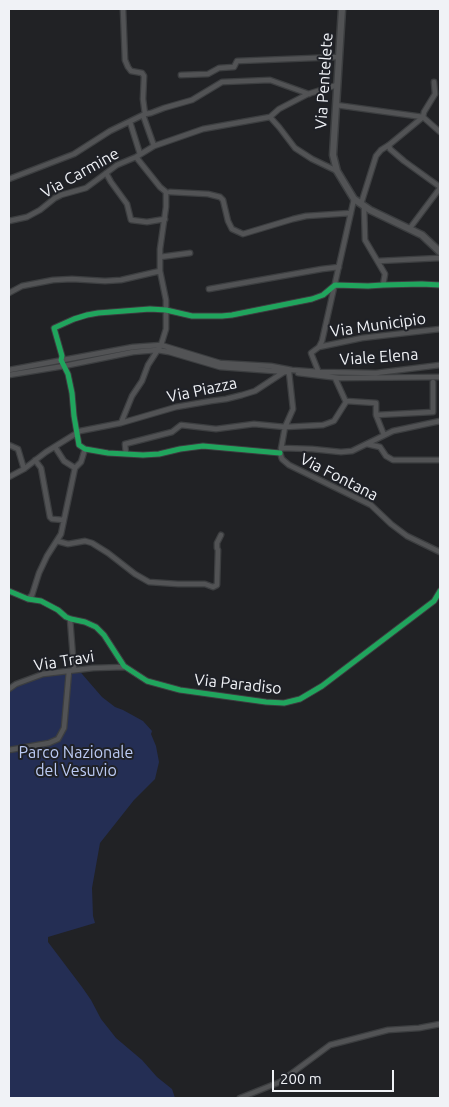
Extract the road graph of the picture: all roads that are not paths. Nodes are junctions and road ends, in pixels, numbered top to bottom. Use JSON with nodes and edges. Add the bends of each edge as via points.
{"nodes":[{"id":1,"x":123,"y":9,"type":"edge"},
{"id":2,"x":342,"y":9,"type":"edge"},
{"id":3,"x":339,"y":57,"type":"junction"},
{"id":4,"x":181,"y":75,"type":"dead end"},
{"id":5,"x":434,"y":82,"type":"dead end"},
{"id":6,"x":337,"y":85,"type":"junction"},
{"id":7,"x":309,"y":94,"type":"junction"},
{"id":8,"x":336,"y":106,"type":"junction"},
{"id":9,"x":144,"y":115,"type":"junction"},
{"id":10,"x":270,"y":117,"type":"junction"},
{"id":11,"x":423,"y":117,"type":"junction"},
{"id":12,"x":130,"y":122,"type":"junction"},
{"id":13,"x":440,"y":132,"type":"edge"},
{"id":14,"x":389,"y":145,"type":"junction"},
{"id":15,"x":154,"y":146,"type":"junction"},
{"id":16,"x":138,"y":155,"type":"junction"},
{"id":17,"x":337,"y":171,"type":"junction"},
{"id":18,"x":106,"y":173,"type":"junction"},
{"id":19,"x":9,"y":179,"type":"edge"},
{"id":20,"x":440,"y":188,"type":"edge"},
{"id":21,"x":170,"y":192,"type":"dead end"},
{"id":22,"x":354,"y":199,"type":"junction"},
{"id":23,"x":363,"y":205,"type":"junction"},
{"id":24,"x":351,"y":213,"type":"junction"},
{"id":25,"x":164,"y":219,"type":"junction"},
{"id":26,"x":9,"y":221,"type":"edge"},
{"id":27,"x":410,"y":228,"type":"junction"},
{"id":28,"x":440,"y":252,"type":"edge"},
{"id":29,"x":190,"y":253,"type":"dead end"},
{"id":30,"x":160,"y":257,"type":"junction"},
{"id":31,"x":440,"y":258,"type":"edge"},
{"id":32,"x":378,"y":261,"type":"junction"},
{"id":33,"x":339,"y":267,"type":"junction"},
{"id":34,"x":160,"y":271,"type":"junction"},
{"id":35,"x":335,"y":285,"type":"junction"},
{"id":36,"x":382,"y":285,"type":"junction"},
{"id":37,"x":440,"y":285,"type":"edge"},
{"id":38,"x":210,"y":289,"type":"dead end"},
{"id":39,"x":9,"y":293,"type":"edge"},
{"id":40,"x":166,"y":310,"type":"junction"},
{"id":41,"x":440,"y":329,"type":"edge"},
{"id":42,"x":161,"y":345,"type":"junction"},
{"id":43,"x":318,"y":347,"type":"junction"},
{"id":44,"x":158,"y":350,"type":"junction"},
{"id":45,"x":61,"y":360,"type":"junction"},
{"id":46,"x":440,"y":365,"type":"edge"},
{"id":47,"x":64,"y":366,"type":"junction"},
{"id":48,"x":9,"y":370,"type":"edge"},
{"id":49,"x":286,"y":372,"type":"junction"},
{"id":50,"x":319,"y":374,"type":"junction"},
{"id":51,"x":9,"y":375,"type":"edge"},
{"id":52,"x":440,"y":377,"type":"edge"},
{"id":53,"x":335,"y":378,"type":"junction"},
{"id":54,"x":433,"y":382,"type":"dead end"},
{"id":55,"x":346,"y":401,"type":"junction"},
{"id":56,"x":433,"y":412,"type":"junction"},
{"id":57,"x":376,"y":415,"type":"junction"},
{"id":58,"x":440,"y":421,"type":"edge"},
{"id":59,"x":434,"y":422,"type":"junction"},
{"id":60,"x":120,"y":423,"type":"junction"},
{"id":61,"x":286,"y":427,"type":"junction"},
{"id":62,"x":76,"y":433,"type":"junction"},
{"id":63,"x":384,"y":435,"type":"junction"},
{"id":64,"x":367,"y":444,"type":"junction"},
{"id":65,"x":9,"y":446,"type":"edge"},
{"id":66,"x":55,"y":447,"type":"junction"},
{"id":67,"x":85,"y":449,"type":"junction"},
{"id":68,"x":280,"y":451,"type":"junction"},
{"id":69,"x":126,"y":454,"type":"junction"},
{"id":70,"x":35,"y":460,"type":"junction"},
{"id":71,"x":440,"y":460,"type":"edge"},
{"id":72,"x":75,"y":468,"type":"junction"},
{"id":73,"x":24,"y":469,"type":"junction"},
{"id":74,"x":9,"y":477,"type":"edge"},
{"id":75,"x":64,"y":520,"type":"junction"},
{"id":76,"x":221,"y":535,"type":"dead end"},
{"id":77,"x":57,"y":542,"type":"junction"},
{"id":78,"x":440,"y":552,"type":"edge"},
{"id":79,"x":9,"y":591,"type":"edge"},
{"id":80,"x":440,"y":591,"type":"edge"},
{"id":81,"x":28,"y":599,"type":"junction"},
{"id":82,"x":70,"y":619,"type":"junction"},
{"id":83,"x":125,"y":667,"type":"junction"},
{"id":84,"x":72,"y":670,"type":"junction"},
{"id":85,"x":9,"y":689,"type":"edge"},
{"id":86,"x":9,"y":750,"type":"edge"},
{"id":87,"x":440,"y":1024,"type":"edge"},
{"id":88,"x":240,"y":1098,"type":"edge"}],
"edges":[{"from":1,"to":9,"type":"street","via":[[128,67],[131,72],[144,76]]},
{"from":2,"to":3,"type":"main road","name":"Via Pentelete"},
{"from":3,"to":4,"type":"street","via":[[237,61],[234,67],[219,68],[208,74]]},
{"from":3,"to":6,"type":"main road","name":"Via Pentelete"},
{"from":5,"to":11,"type":"street","via":[[435,94]]},
{"from":6,"to":7,"type":"street"},
{"from":6,"to":8,"type":"main road","name":"Via Pentelete"},
{"from":7,"to":9,"type":"street","via":[[270,80],[222,82],[192,100]]},
{"from":7,"to":10,"type":"street"},
{"from":8,"to":11,"type":"street"},
{"from":8,"to":17,"type":"main road","name":"Via Pentelete","via":[[332,155]]},
{"from":9,"to":12,"type":"street"},
{"from":9,"to":15,"type":"street"},
{"from":10,"to":15,"type":"street","name":"Via Carmine","via":[[203,130]]},
{"from":10,"to":17,"type":"street","via":[[294,148]]},
{"from":11,"to":13,"type":"street"},
{"from":11,"to":14,"type":"street"},
{"from":12,"to":16,"type":"street"},
{"from":12,"to":19,"type":"street","via":[[74,154]]},
{"from":14,"to":20,"type":"street","via":[[404,161]]},
{"from":14,"to":23,"type":"street","via":[[376,156]]},
{"from":15,"to":16,"type":"street","name":"Via Carmine"},
{"from":16,"to":18,"type":"street","name":"Via Carmine"},
{"from":16,"to":25,"type":"street","via":[[166,192]]},
{"from":17,"to":22,"type":"main road"},
{"from":18,"to":25,"type":"street","via":[[127,204],[131,220]]},
{"from":18,"to":26,"type":"street","name":"Via Carmine","via":[[86,188],[61,195],[27,217]]},
{"from":20,"to":27,"type":"street"},
{"from":21,"to":24,"type":"street","via":[[220,197],[232,230],[243,234],[306,216]]},
{"from":22,"to":23,"type":"main road"},
{"from":22,"to":24,"type":"street"},
{"from":23,"to":27,"type":"main road"},
{"from":23,"to":32,"type":"street","via":[[365,240]]},
{"from":24,"to":33,"type":"street"},
{"from":25,"to":30,"type":"street"},
{"from":27,"to":28,"type":"main road"},
{"from":29,"to":30,"type":"street"},
{"from":30,"to":34,"type":"street"},
{"from":31,"to":32,"type":"street"},
{"from":32,"to":36,"type":"street","via":[[384,274]]},
{"from":33,"to":35,"type":"street"},
{"from":33,"to":38,"type":"street"},
{"from":34,"to":39,"type":"street","via":[[121,280],[53,280],[22,286]]},
{"from":34,"to":40,"type":"street"},
{"from":35,"to":36,"type":"street"},
{"from":35,"to":40,"type":"street","via":[[312,299],[232,315],[192,316]]},
{"from":35,"to":43,"type":"street"},
{"from":36,"to":37,"type":"street"},
{"from":40,"to":42,"type":"street","via":[[166,329]]},
{"from":40,"to":45,"type":"street","via":[[98,313],[54,328]]},
{"from":41,"to":43,"type":"street","name":"Via Municipio"},
{"from":42,"to":44,"type":"street"},
{"from":42,"to":45,"type":"street"},
{"from":42,"to":50,"type":"street","via":[[220,363],[271,366]]},
{"from":43,"to":50,"type":"street","via":[[311,353]]},
{"from":44,"to":47,"type":"street"},
{"from":44,"to":49,"type":"street","via":[[220,367]]},
{"from":44,"to":60,"type":"street"},
{"from":45,"to":47,"type":"street"},
{"from":45,"to":48,"type":"street"},
{"from":46,"to":50,"type":"street","name":"Viale Elena","via":[[376,373]]},
{"from":47,"to":51,"type":"street"},
{"from":47,"to":62,"type":"street","via":[[72,393]]},
{"from":49,"to":50,"type":"street"},
{"from":49,"to":60,"type":"street","name":"Via Piazza","via":[[242,396],[176,407]]},
{"from":49,"to":61,"type":"street","via":[[293,409]]},
{"from":50,"to":53,"type":"street","name":"Viale Elena"},
{"from":52,"to":53,"type":"street","name":"Viale Elena"},
{"from":53,"to":55,"type":"street"},
{"from":54,"to":56,"type":"street"},
{"from":55,"to":57,"type":"street","via":[[376,404]]},
{"from":55,"to":61,"type":"street","via":[[334,421],[323,425]]},
{"from":56,"to":57,"type":"street"},
{"from":56,"to":59,"type":"street"},
{"from":57,"to":63,"type":"street"},
{"from":58,"to":59,"type":"street"},
{"from":59,"to":63,"type":"street"},
{"from":60,"to":62,"type":"street","name":"Via Piazza"},
{"from":61,"to":68,"type":"street"},
{"from":61,"to":69,"type":"street","via":[[254,424],[216,429],[181,426],[172,432],[125,444]]},
{"from":62,"to":66,"type":"street","name":"Via Piazza"},
{"from":62,"to":67,"type":"street","via":[[79,445]]},
{"from":63,"to":64,"type":"street"},
{"from":64,"to":68,"type":"street","via":[[341,452],[312,449]]},
{"from":64,"to":71,"type":"street","via":[[380,448],[393,460]]},
{"from":65,"to":73,"type":"street","via":[[18,449]]},
{"from":66,"to":70,"type":"street","name":"Via Piazza"},
{"from":66,"to":72,"type":"street","via":[[64,461]]},
{"from":67,"to":69,"type":"street"},
{"from":67,"to":72,"type":"street","via":[[81,462]]},
{"from":68,"to":69,"type":"street","via":[[204,446],[159,454]]},
{"from":68,"to":78,"type":"street","name":"Via Fontana","via":[[282,459],[289,464],[371,504],[407,536]]},
{"from":70,"to":73,"type":"street","name":"Via Piazza"},
{"from":70,"to":75,"type":"street","via":[[41,468],[50,517]]},
{"from":72,"to":75,"type":"street"},
{"from":73,"to":74,"type":"street","name":"Via Piazza"},
{"from":75,"to":77,"type":"street"},
{"from":76,"to":77,"type":"street","via":[[217,543],[217,585],[213,587],[149,582],[92,542]]},
{"from":77,"to":81,"type":"street","via":[[47,556]]},
{"from":79,"to":81,"type":"street","name":"Via Paradiso"},
{"from":80,"to":83,"type":"street","name":"Via Paradiso","via":[[434,601],[322,686],[300,699],[284,703],[180,690],[147,681]]},
{"from":81,"to":82,"type":"street","name":"Via Paradiso","via":[[42,601]]},
{"from":82,"to":83,"type":"street","name":"Via Paradiso","via":[[96,626]]},
{"from":82,"to":84,"type":"street"},
{"from":83,"to":84,"type":"street","name":"Via Travi"},
{"from":84,"to":85,"type":"street","name":"Via Travi","via":[[43,674]]},
{"from":84,"to":86,"type":"street","via":[[64,728],[58,739]]},
{"from":87,"to":88,"type":"street","via":[[388,1030],[330,1045],[280,1082]]}]}
